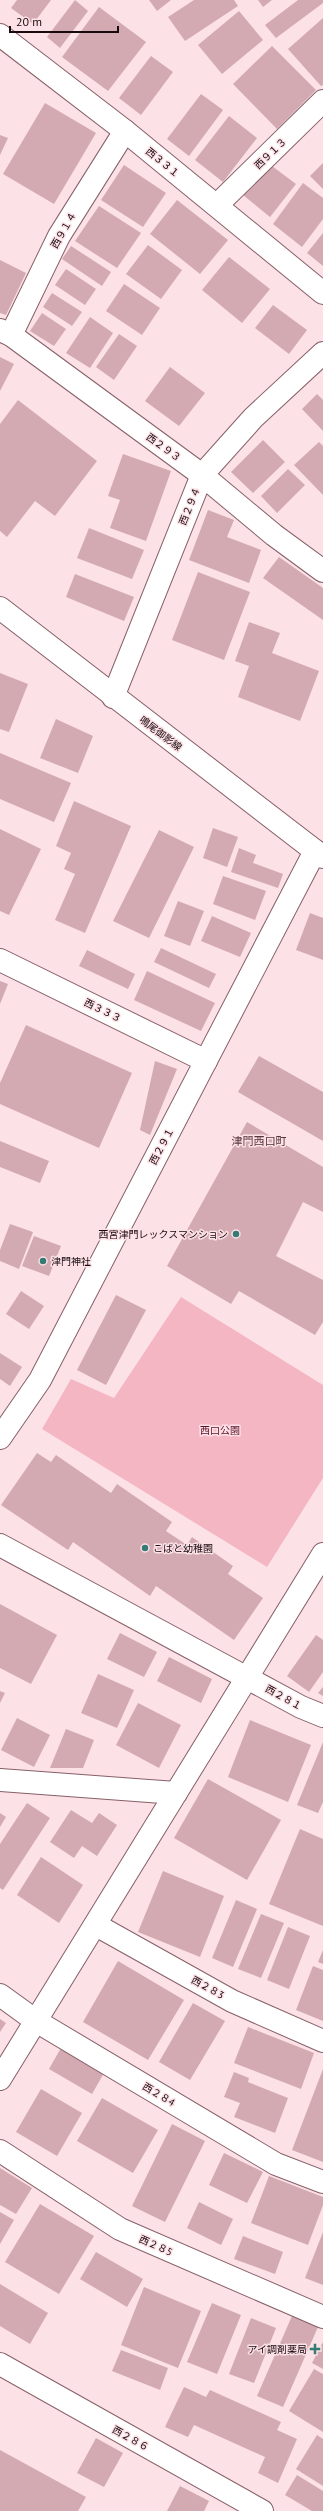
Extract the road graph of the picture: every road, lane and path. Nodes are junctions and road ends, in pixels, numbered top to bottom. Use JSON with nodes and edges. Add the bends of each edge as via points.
{"nodes":[{"id":1,"x":0,"y":35,"type":"edge"},
{"id":2,"x":323,"y":102,"type":"edge"},
{"id":3,"x":125,"y":131,"type":"junction"},
{"id":4,"x":217,"y":205,"type":"junction"},
{"id":5,"x":323,"y":293,"type":"edge"},
{"id":6,"x":6,"y":332,"type":"edge"},
{"id":7,"x":323,"y":353,"type":"edge"},
{"id":8,"x":202,"y":475,"type":"junction"},
{"id":9,"x":323,"y":571,"type":"edge"},
{"id":10,"x":0,"y":608,"type":"edge"},
{"id":11,"x":113,"y":697,"type":"junction"},
{"id":12,"x":319,"y":854,"type":"edge"},
{"id":13,"x":0,"y":960,"type":"edge"},
{"id":14,"x":206,"y":1061,"type":"junction"},
{"id":15,"x":0,"y":1438,"type":"edge"},
{"id":16,"x":0,"y":1545,"type":"edge"},
{"id":17,"x":323,"y":1554,"type":"edge"},
{"id":18,"x":246,"y":1676,"type":"junction"},
{"id":19,"x":323,"y":1716,"type":"edge"},
{"id":20,"x":0,"y":1780,"type":"edge"},
{"id":21,"x":176,"y":1793,"type":"junction"},
{"id":22,"x":96,"y":1926,"type":"junction"},
{"id":23,"x":0,"y":1995,"type":"edge"},
{"id":24,"x":36,"y":2021,"type":"junction"},
{"id":25,"x":323,"y":2040,"type":"edge"},
{"id":26,"x":0,"y":2079,"type":"edge"},
{"id":27,"x":0,"y":2151,"type":"edge"},
{"id":28,"x":323,"y":2182,"type":"edge"},
{"id":29,"x":323,"y":2316,"type":"edge"},
{"id":30,"x":0,"y":2364,"type":"edge"},
{"id":31,"x":262,"y":2511,"type":"edge"}],
"edges":[{"from":1,"to":3,"type":"street","name":"西３３１"},
{"from":2,"to":4,"type":"street","name":"西９１３"},
{"from":3,"to":4,"type":"street","name":"西３３１"},
{"from":3,"to":6,"type":"street","name":"西９１４","via":[[59,236]]},
{"from":4,"to":5,"type":"street","name":"西３３１"},
{"from":6,"to":8,"type":"street","name":"西２９３"},
{"from":7,"to":8,"type":"street","name":"西２９４","via":[[253,418]]},
{"from":8,"to":9,"type":"street","name":"西２９３","via":[[274,535]]},
{"from":8,"to":11,"type":"street","name":"西２９４"},
{"from":10,"to":11,"type":"street","name":"鳴尾御影線"},
{"from":11,"to":12,"type":"street","name":"鳴尾御影線"},
{"from":12,"to":14,"type":"street","name":"西２９１"},
{"from":13,"to":14,"type":"street","name":"西３３３"},
{"from":14,"to":15,"type":"street","name":"西２９１","via":[[40,1380]]},
{"from":16,"to":18,"type":"street","name":"西２８１"},
{"from":17,"to":18,"type":"street"},
{"from":18,"to":19,"type":"street","name":"西２８１"},
{"from":18,"to":21,"type":"street"},
{"from":20,"to":21,"type":"street"},
{"from":21,"to":22,"type":"street"},
{"from":22,"to":24,"type":"street"},
{"from":22,"to":25,"type":"street","name":"西２８3","via":[[232,2001]]},
{"from":23,"to":24,"type":"street","name":"西２８4"},
{"from":24,"to":26,"type":"street"},
{"from":24,"to":28,"type":"street","name":"西２８4","via":[[276,2164]]},
{"from":27,"to":29,"type":"street","name":"西２８5","via":[[120,2229]]},
{"from":30,"to":31,"type":"street","name":"西２８６"}]}
